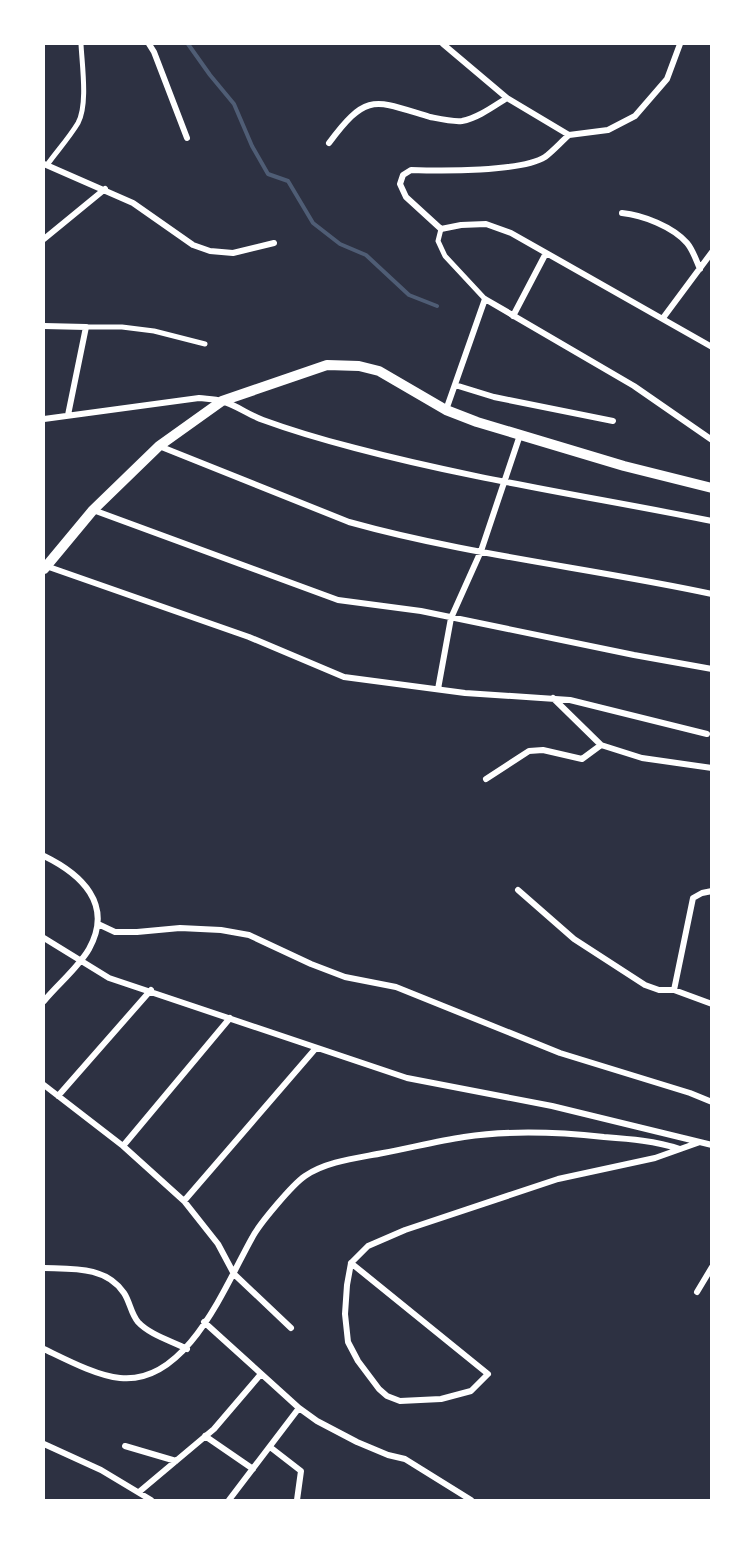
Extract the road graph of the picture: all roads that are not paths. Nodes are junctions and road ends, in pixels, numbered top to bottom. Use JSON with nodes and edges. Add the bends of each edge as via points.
{"nodes":[{"id":1,"x":81,"y":44,"type":"edge"},
{"id":2,"x":148,"y":44,"type":"edge"},
{"id":3,"x":443,"y":44,"type":"edge"},
{"id":4,"x":680,"y":44,"type":"edge"},
{"id":5,"x":507,"y":99,"type":"junction"},
{"id":6,"x":569,"y":135,"type":"junction"},
{"id":7,"x":187,"y":138,"type":"dead end"},
{"id":8,"x":329,"y":143,"type":"dead end"},
{"id":9,"x":45,"y":164,"type":"edge"},
{"id":10,"x":105,"y":189,"type":"junction"},
{"id":11,"x":622,"y":213,"type":"dead end"},
{"id":12,"x":441,"y":228,"type":"junction"},
{"id":13,"x":44,"y":239,"type":"edge"},
{"id":14,"x":274,"y":243,"type":"dead end"},
{"id":15,"x":711,"y":252,"type":"edge"},
{"id":16,"x":546,"y":253,"type":"junction"},
{"id":17,"x":700,"y":269,"type":"junction"},
{"id":18,"x":485,"y":299,"type":"junction"},
{"id":19,"x":513,"y":316,"type":"junction"},
{"id":20,"x":663,"y":318,"type":"junction"},
{"id":21,"x":44,"y":327,"type":"edge"},
{"id":22,"x":86,"y":327,"type":"junction"},
{"id":23,"x":205,"y":344,"type":"dead end"},
{"id":24,"x":711,"y":347,"type":"edge"},
{"id":25,"x":455,"y":385,"type":"junction"},
{"id":26,"x":222,"y":401,"type":"junction"},
{"id":27,"x":446,"y":410,"type":"junction"},
{"id":28,"x":68,"y":415,"type":"junction"},
{"id":29,"x":44,"y":418,"type":"edge"},
{"id":30,"x":613,"y":422,"type":"dead end"},
{"id":31,"x":520,"y":435,"type":"junction"},
{"id":32,"x":711,"y":440,"type":"edge"},
{"id":33,"x":159,"y":446,"type":"junction"},
{"id":34,"x":504,"y":483,"type":"junction"},
{"id":35,"x":711,"y":488,"type":"edge"},
{"id":36,"x":93,"y":510,"type":"junction"},
{"id":37,"x":711,"y":521,"type":"edge"},
{"id":38,"x":481,"y":551,"type":"junction"},
{"id":39,"x":45,"y":567,"type":"edge"},
{"id":40,"x":711,"y":594,"type":"edge"},
{"id":41,"x":451,"y":618,"type":"junction"},
{"id":42,"x":711,"y":669,"type":"edge"},
{"id":43,"x":438,"y":689,"type":"junction"},
{"id":44,"x":553,"y":698,"type":"junction"},
{"id":45,"x":709,"y":735,"type":"edge"},
{"id":46,"x":601,"y":746,"type":"junction"},
{"id":47,"x":711,"y":768,"type":"edge"},
{"id":48,"x":486,"y":778,"type":"dead end"},
{"id":49,"x":44,"y":855,"type":"edge"},
{"id":50,"x":518,"y":890,"type":"dead end"},
{"id":51,"x":711,"y":891,"type":"edge"},
{"id":52,"x":98,"y":924,"type":"junction"},
{"id":53,"x":44,"y":938,"type":"edge"},
{"id":54,"x":80,"y":960,"type":"junction"},
{"id":55,"x":151,"y":990,"type":"junction"},
{"id":56,"x":674,"y":990,"type":"junction"},
{"id":57,"x":44,"y":1001,"type":"edge"},
{"id":58,"x":711,"y":1004,"type":"edge"},
{"id":59,"x":230,"y":1018,"type":"junction"},
{"id":60,"x":316,"y":1048,"type":"junction"},
{"id":61,"x":44,"y":1085,"type":"edge"},
{"id":62,"x":58,"y":1096,"type":"junction"},
{"id":63,"x":711,"y":1102,"type":"edge"},
{"id":64,"x":699,"y":1142,"type":"junction"},
{"id":65,"x":711,"y":1145,"type":"edge"},
{"id":66,"x":123,"y":1146,"type":"junction"},
{"id":67,"x":681,"y":1149,"type":"junction"},
{"id":68,"x":184,"y":1201,"type":"junction"},
{"id":69,"x":351,"y":1263,"type":"junction"},
{"id":70,"x":711,"y":1267,"type":"edge"},
{"id":71,"x":44,"y":1268,"type":"edge"},
{"id":72,"x":234,"y":1274,"type":"junction"},
{"id":73,"x":697,"y":1292,"type":"dead end"},
{"id":74,"x":204,"y":1322,"type":"junction"},
{"id":75,"x":291,"y":1328,"type":"dead end"},
{"id":76,"x":44,"y":1349,"type":"edge"},
{"id":77,"x":187,"y":1349,"type":"junction"},
{"id":78,"x":261,"y":1374,"type":"junction"},
{"id":79,"x":299,"y":1408,"type":"junction"},
{"id":80,"x":205,"y":1436,"type":"junction"},
{"id":81,"x":44,"y":1444,"type":"edge"},
{"id":82,"x":125,"y":1446,"type":"dead end"},
{"id":83,"x":270,"y":1448,"type":"junction"},
{"id":84,"x":176,"y":1461,"type":"junction"},
{"id":85,"x":253,"y":1469,"type":"junction"},
{"id":86,"x":139,"y":1492,"type":"junction"},
{"id":87,"x":151,"y":1500,"type":"edge"},
{"id":88,"x":229,"y":1500,"type":"edge"},
{"id":89,"x":297,"y":1500,"type":"edge"},
{"id":90,"x":471,"y":1500,"type":"edge"}],
"edges":[{"from":1,"to":9,"type":"street","via":[[81,114]]},
{"from":2,"to":7,"type":"street"},
{"from":3,"to":5,"type":"street"},
{"from":4,"to":6,"type":"street","via":[[667,79],[635,116],[608,130]]},
{"from":5,"to":6,"type":"street"},
{"from":5,"to":8,"type":"street","via":[[461,121],[438,119],[388,104],[368,105],[348,119]]},
{"from":6,"to":12,"type":"street","via":[[544,157],[530,163],[475,170],[411,170],[403,175],[400,184],[406,197]]},
{"from":9,"to":10,"type":"street"},
{"from":10,"to":13,"type":"street"},
{"from":10,"to":14,"type":"street","via":[[134,203],[193,245],[233,254]]},
{"from":11,"to":17,"type":"street","via":[[647,218],[677,235],[692,251]]},
{"from":12,"to":16,"type":"street","via":[[486,224]]},
{"from":12,"to":18,"type":"street","via":[[438,241],[445,256]]},
{"from":15,"to":17,"type":"street"},
{"from":16,"to":19,"type":"street"},
{"from":16,"to":20,"type":"street"},
{"from":17,"to":20,"type":"street"},
{"from":18,"to":19,"type":"street"},
{"from":18,"to":25,"type":"street"},
{"from":19,"to":32,"type":"street","via":[[634,386]]},
{"from":20,"to":24,"type":"street"},
{"from":21,"to":22,"type":"street"},
{"from":22,"to":23,"type":"street","via":[[154,331]]},
{"from":22,"to":28,"type":"street"},
{"from":25,"to":27,"type":"street"},
{"from":25,"to":30,"type":"street"},
{"from":26,"to":27,"type":"street","via":[[327,365],[359,366],[379,371]]},
{"from":26,"to":28,"type":"street","via":[[200,399]]},
{"from":26,"to":33,"type":"street"},
{"from":26,"to":34,"type":"street","via":[[280,426],[353,448]]},
{"from":27,"to":31,"type":"street"},
{"from":28,"to":29,"type":"street"},
{"from":31,"to":34,"type":"street"},
{"from":31,"to":35,"type":"street"},
{"from":33,"to":36,"type":"street"},
{"from":33,"to":38,"type":"street","via":[[349,522]]},
{"from":34,"to":37,"type":"street"},
{"from":34,"to":38,"type":"street"},
{"from":36,"to":39,"type":"street"},
{"from":36,"to":41,"type":"street","via":[[338,600]]},
{"from":38,"to":40,"type":"street"},
{"from":38,"to":41,"type":"street"},
{"from":39,"to":43,"type":"street","via":[[249,637],[344,677]]},
{"from":41,"to":42,"type":"street"},
{"from":41,"to":43,"type":"street"},
{"from":43,"to":44,"type":"street"},
{"from":44,"to":45,"type":"street"},
{"from":44,"to":46,"type":"street"},
{"from":46,"to":47,"type":"street","via":[[642,759]]},
{"from":46,"to":48,"type":"street","via":[[582,759],[529,750]]},
{"from":49,"to":52,"type":"street","via":[[65,866],[90,891],[98,911]]},
{"from":50,"to":56,"type":"street","via":[[574,939],[609,963],[645,985]]},
{"from":51,"to":56,"type":"street","via":[[693,898]]},
{"from":52,"to":54,"type":"street"},
{"from":52,"to":63,"type":"street","via":[[115,932],[180,928],[249,935],[345,977],[396,987],[560,1053]]},
{"from":53,"to":54,"type":"street"},
{"from":54,"to":55,"type":"street","via":[[109,978]]},
{"from":54,"to":57,"type":"street"},
{"from":55,"to":59,"type":"street"},
{"from":55,"to":62,"type":"street"},
{"from":56,"to":58,"type":"street"},
{"from":59,"to":60,"type":"street"},
{"from":59,"to":66,"type":"street"},
{"from":60,"to":64,"type":"street","via":[[407,1078],[552,1106]]},
{"from":60,"to":68,"type":"street"},
{"from":61,"to":62,"type":"street"},
{"from":62,"to":66,"type":"street"},
{"from":64,"to":65,"type":"street"},
{"from":64,"to":67,"type":"street"},
{"from":66,"to":68,"type":"street"},
{"from":67,"to":69,"type":"street","via":[[558,1179],[405,1230],[368,1246]]},
{"from":67,"to":72,"type":"street","via":[[655,1141],[553,1132],[464,1137],[333,1163],[305,1176],[275,1207],[253,1235]]},
{"from":68,"to":72,"type":"street","via":[[218,1244]]},
{"from":69,"to":69,"type":"street","via":[[345,1314],[348,1342],[358,1361],[387,1396],[400,1401],[441,1399],[471,1391],[488,1374]]},
{"from":70,"to":73,"type":"street"},
{"from":71,"to":77,"type":"street","via":[[98,1272],[114,1281],[125,1294],[136,1320]]},
{"from":72,"to":74,"type":"street"},
{"from":72,"to":75,"type":"street"},
{"from":74,"to":77,"type":"street"},
{"from":74,"to":78,"type":"street"},
{"from":76,"to":77,"type":"street","via":[[119,1378],[140,1378],[159,1371]]},
{"from":78,"to":79,"type":"street"},
{"from":78,"to":80,"type":"street"},
{"from":79,"to":83,"type":"street"},
{"from":79,"to":90,"type":"street","via":[[357,1442],[405,1459]]},
{"from":80,"to":84,"type":"street"},
{"from":80,"to":85,"type":"street"},
{"from":81,"to":86,"type":"street"},
{"from":82,"to":84,"type":"street"},
{"from":83,"to":85,"type":"street"},
{"from":83,"to":89,"type":"street","via":[[301,1471]]},
{"from":84,"to":86,"type":"street"},
{"from":85,"to":88,"type":"street"},
{"from":86,"to":87,"type":"street"}]}
